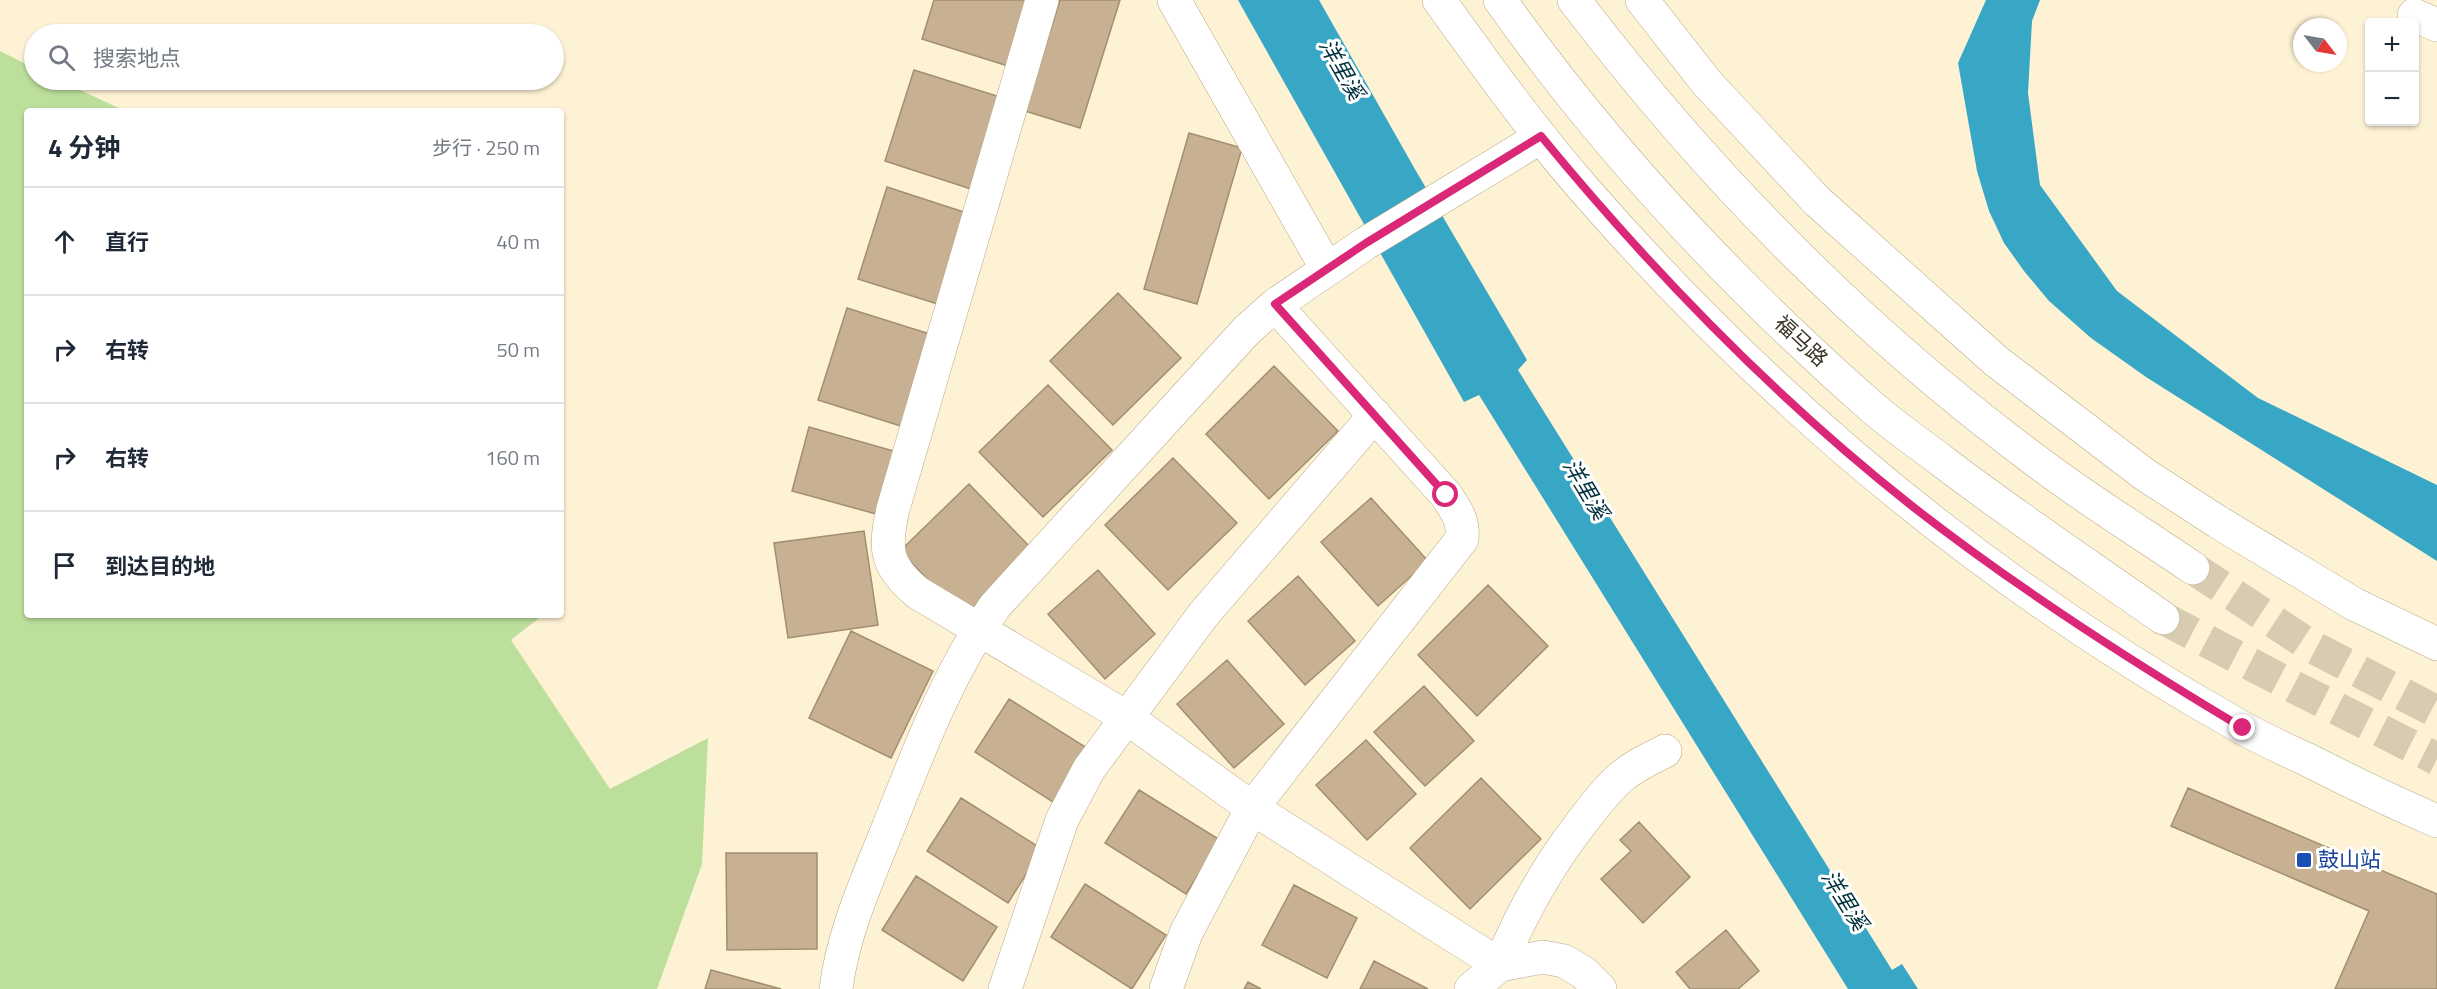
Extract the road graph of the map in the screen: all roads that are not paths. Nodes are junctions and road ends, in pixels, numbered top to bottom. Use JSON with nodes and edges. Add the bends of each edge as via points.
{"nodes":[{"id":1,"x":1042,"y":0,"type":"edge"},
{"id":2,"x":1174,"y":0,"type":"edge"},
{"id":3,"x":1438,"y":0,"type":"edge"},
{"id":4,"x":1500,"y":0,"type":"edge"},
{"id":5,"x":1574,"y":0,"type":"edge"},
{"id":6,"x":1642,"y":0,"type":"edge"},
{"id":7,"x":1541,"y":136,"type":"junction"},
{"id":8,"x":1327,"y":269,"type":"junction"},
{"id":9,"x":1275,"y":304,"type":"junction"},
{"id":10,"x":1375,"y":414,"type":"junction"},
{"id":11,"x":2193,"y":568,"type":"tunnel mouth"},
{"id":12,"x":2163,"y":618,"type":"tunnel mouth"},
{"id":13,"x":979,"y":629,"type":"junction"},
{"id":14,"x":2437,"y":644,"type":"edge"},
{"id":15,"x":1126,"y":717,"type":"junction"},
{"id":16,"x":1665,"y":752,"type":"dead end"},
{"id":17,"x":1252,"y":808,"type":"junction"},
{"id":18,"x":2437,"y":821,"type":"edge"},
{"id":19,"x":1500,"y":965,"type":"junction"},
{"id":20,"x":836,"y":989,"type":"edge"},
{"id":21,"x":1005,"y":989,"type":"edge"},
{"id":22,"x":1166,"y":989,"type":"edge"},
{"id":23,"x":1472,"y":989,"type":"edge"},
{"id":24,"x":1600,"y":989,"type":"edge"}],
"edges":[{"from":1,"to":13,"type":"street","via":[[887,536],[889,555],[906,583]]},
{"from":2,"to":8,"type":"street"},
{"from":3,"to":7,"type":"street"},
{"from":4,"to":12,"type":"street","name":"福马路","via":[[1622,157],[1738,283],[1875,410],[2012,514]]},
{"from":5,"to":11,"type":"street","via":[[1722,178],[1779,239],[1863,318],[2034,460]]},
{"from":6,"to":14,"type":"street","via":[[1707,83],[1809,193],[1996,362],[2144,474],[2218,522],[2354,604]]},
{"from":7,"to":8,"type":"street","bridge":true},
{"from":7,"to":18,"type":"street","via":[[1705,321],[1801,412],[1920,512],[2055,611],[2243,728]]},
{"from":8,"to":9,"type":"street"},
{"from":9,"to":10,"type":"street"},
{"from":9,"to":13,"type":"street","via":[[1017,581]]},
{"from":10,"to":15,"type":"street","via":[[1203,615]]},
{"from":10,"to":17,"type":"street","via":[[1446,495],[1458,513],[1462,539]]},
{"from":13,"to":15,"type":"street"},
{"from":13,"to":20,"type":"street","via":[[934,712],[852,919]]},
{"from":15,"to":17,"type":"street"},
{"from":15,"to":21,"type":"street","via":[[1089,769],[1062,820]]},
{"from":16,"to":19,"type":"street","via":[[1639,764],[1598,801],[1533,894]]},
{"from":17,"to":19,"type":"street"},
{"from":17,"to":22,"type":"street","via":[[1186,933]]},
{"from":19,"to":23,"type":"street"},
{"from":19,"to":24,"type":"street","via":[[1543,957],[1564,961]]}]}
